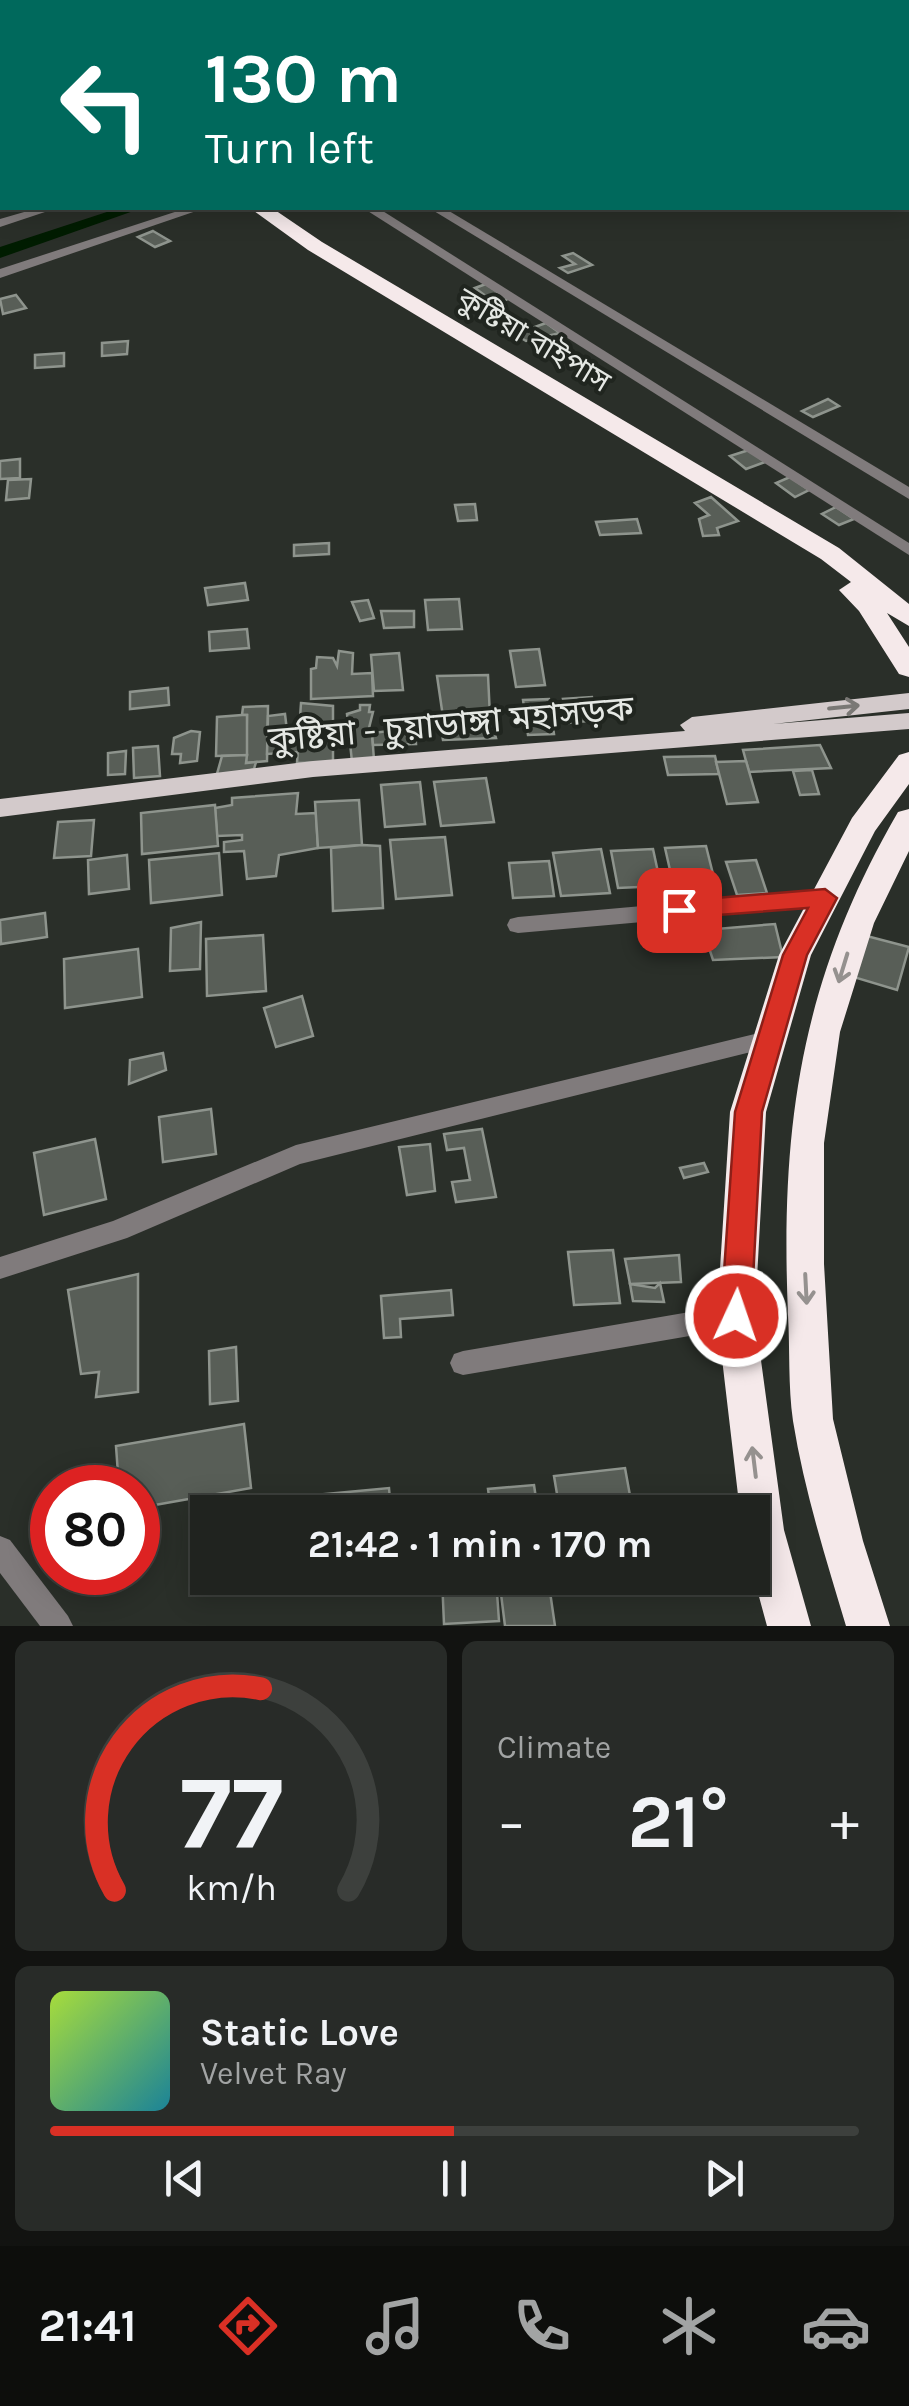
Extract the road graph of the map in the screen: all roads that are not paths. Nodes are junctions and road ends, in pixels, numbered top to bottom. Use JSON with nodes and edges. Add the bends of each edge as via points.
{"nodes":[{"id":1,"x":44,"y":210,"type":"edge"},
{"id":2,"x":192,"y":210,"type":"edge"},
{"id":3,"x":263,"y":210,"type":"edge"},
{"id":4,"x":373,"y":210,"type":"edge"},
{"id":5,"x":439,"y":210,"type":"edge"},
{"id":6,"x":0,"y":224,"type":"edge"},
{"id":7,"x":0,"y":274,"type":"edge"},
{"id":8,"x":909,"y":494,"type":"edge"},
{"id":9,"x":777,"y":525,"type":"junction"},
{"id":10,"x":909,"y":550,"type":"edge"},
{"id":11,"x":840,"y":578,"type":"junction"},
{"id":12,"x":868,"y":585,"type":"junction"},
{"id":13,"x":909,"y":608,"type":"edge"},
{"id":14,"x":909,"y":618,"type":"edge"},
{"id":15,"x":909,"y":636,"type":"edge"},
{"id":16,"x":909,"y":668,"type":"edge"},
{"id":17,"x":909,"y":701,"type":"edge"},
{"id":18,"x":909,"y":721,"type":"edge"},
{"id":19,"x":645,"y":740,"type":"junction"},
{"id":20,"x":909,"y":762,"type":"edge"},
{"id":21,"x":0,"y":808,"type":"edge"},
{"id":22,"x":909,"y":820,"type":"edge"},
{"id":23,"x":833,"y":881,"type":"junction"},
{"id":24,"x":518,"y":925,"type":"dead end"},
{"id":25,"x":771,"y":1040,"type":"junction"},
{"id":26,"x":0,"y":1268,"type":"edge"},
{"id":27,"x":736,"y":1316,"type":"junction"},
{"id":28,"x":463,"y":1363,"type":"dead end"},
{"id":29,"x":0,"y":1550,"type":"edge"},
{"id":30,"x":58,"y":1626,"type":"edge"},
{"id":31,"x":789,"y":1626,"type":"edge"},
{"id":32,"x":868,"y":1626,"type":"edge"}],
"edges":[{"from":1,"to":6,"type":"street"},
{"from":2,"to":7,"type":"street"},
{"from":3,"to":9,"type":"highway","name":"কুষ্টিয়া বাইপাস"},
{"from":4,"to":10,"type":"street"},
{"from":5,"to":8,"type":"street"},
{"from":9,"to":11,"type":"highway","name":"কুষ্টিয়া বাইপাস"},
{"from":9,"to":12,"type":"highway","name":"কুষ্টিয়া বাইপাস","via":[[828,552]]},
{"from":11,"to":15,"type":"highway","name":"কুষ্টিয়া বাইপাস"},
{"from":11,"to":16,"type":"highway","via":[[869,606]]},
{"from":12,"to":13,"type":"highway"},
{"from":12,"to":14,"type":"highway","name":"কুষ্টিয়া বাইপাস"},
{"from":19,"to":17,"type":"main road","one_way":true,"via":[[683,726]]},
{"from":18,"to":19,"type":"main road","name":"কুষ্টিয়া - চুয়াডাঙ্গা মহাসড়ক"},
{"from":19,"to":21,"type":"main road","name":"কুষ্টিয়া - চুয়াডাঙ্গা মহাসড়ক","via":[[313,769]]},
{"from":20,"to":23,"type":"highway","via":[[862,826]]},
{"from":22,"to":32,"type":"highway","one_way":true,"via":[[858,923],[823,1032],[806,1143],[813,1420]]},
{"from":23,"to":24,"type":"street"},
{"from":23,"to":25,"type":"highway","via":[[795,955]]},
{"from":25,"to":26,"type":"street","via":[[296,1154],[118,1230]]},
{"from":25,"to":27,"type":"highway","via":[[748,1112]]},
{"from":27,"to":28,"type":"street"},
{"from":31,"to":27,"type":"highway","one_way":true,"via":[[763,1530]]},
{"from":29,"to":30,"type":"street"}]}
